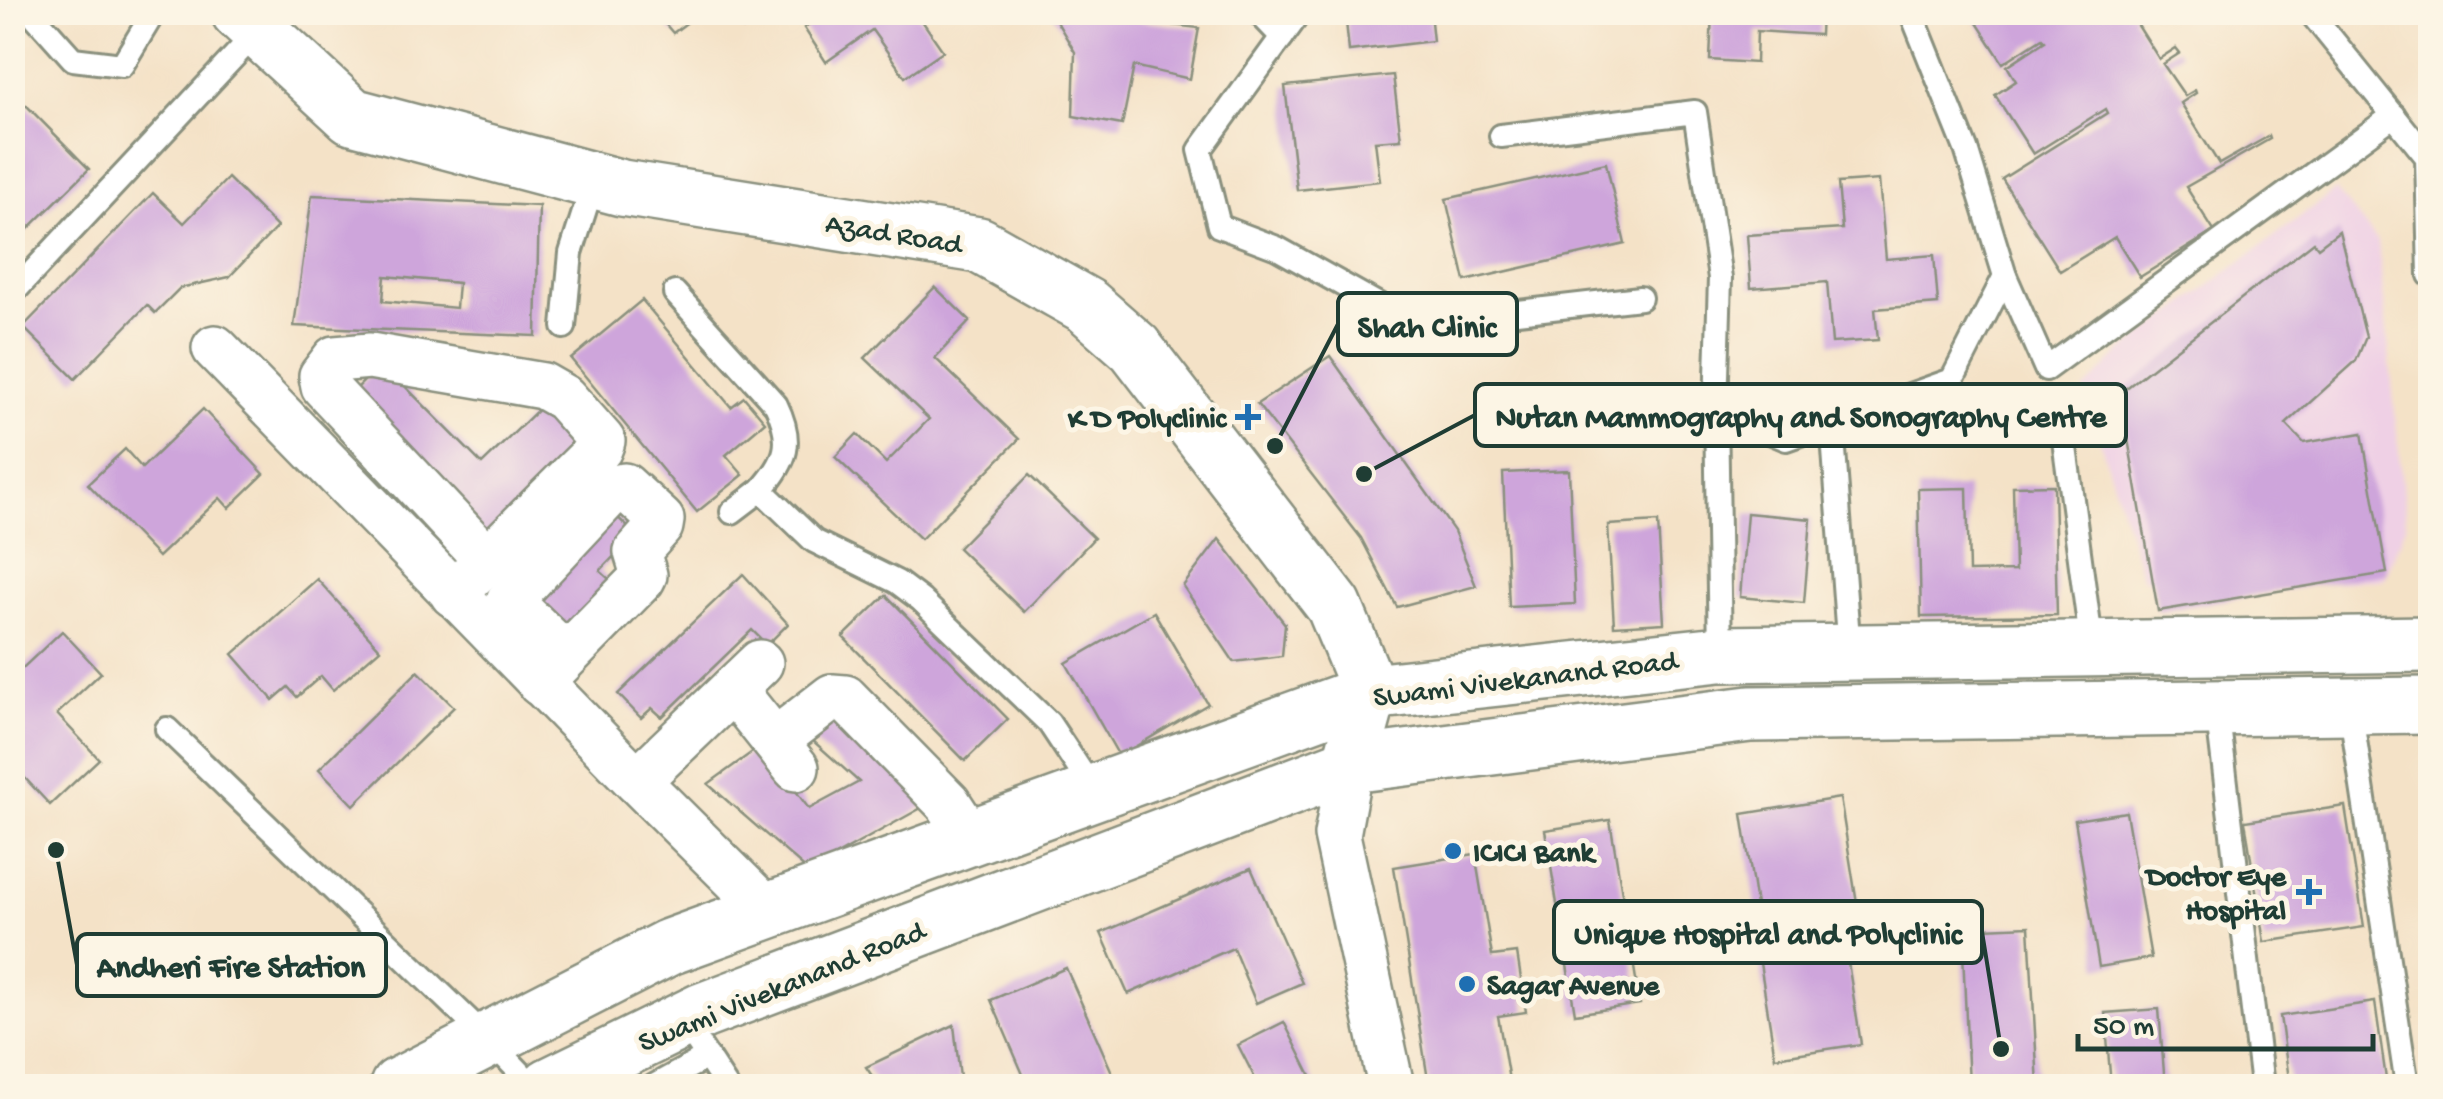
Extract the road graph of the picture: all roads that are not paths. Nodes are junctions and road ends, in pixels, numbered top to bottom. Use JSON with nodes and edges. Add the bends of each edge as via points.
{"nodes":[{"id":1,"x":31,"y":12,"type":"edge"},
{"id":2,"x":154,"y":12,"type":"edge"},
{"id":3,"x":1258,"y":12,"type":"edge"},
{"id":4,"x":1300,"y":12,"type":"edge"},
{"id":5,"x":1911,"y":12,"type":"edge"},
{"id":6,"x":2310,"y":12,"type":"edge"},
{"id":7,"x":248,"y":22,"type":"edge"},
{"id":8,"x":1282,"y":37,"type":"junction"},
{"id":9,"x":2394,"y":115,"type":"junction"},
{"id":10,"x":1500,"y":136,"type":"dead end"},
{"id":11,"x":594,"y":180,"type":"junction"},
{"id":12,"x":2430,"y":274,"type":"edge"},
{"id":13,"x":2005,"y":276,"type":"junction"},
{"id":14,"x":675,"y":293,"type":"dead end"},
{"id":15,"x":12,"y":294,"type":"edge"},
{"id":16,"x":1640,"y":298,"type":"dead end"},
{"id":17,"x":564,"y":327,"type":"dead end"},
{"id":18,"x":215,"y":348,"type":"dead end"},
{"id":19,"x":2059,"y":403,"type":"dead end"},
{"id":20,"x":1716,"y":409,"type":"junction"},
{"id":21,"x":1832,"y":423,"type":"junction"},
{"id":22,"x":761,"y":490,"type":"junction"},
{"id":23,"x":732,"y":512,"type":"dead end"},
{"id":24,"x":487,"y":560,"type":"junction"},
{"id":25,"x":454,"y":594,"type":"junction"},
{"id":26,"x":2430,"y":644,"type":"edge"},
{"id":27,"x":2092,"y":648,"type":"junction"},
{"id":28,"x":1849,"y":652,"type":"junction"},
{"id":29,"x":1720,"y":654,"type":"junction"},
{"id":30,"x":1370,"y":692,"type":"junction"},
{"id":31,"x":2430,"y":705,"type":"edge"},
{"id":32,"x":2350,"y":706,"type":"junction"},
{"id":33,"x":2218,"y":708,"type":"junction"},
{"id":34,"x":167,"y":728,"type":"dead end"},
{"id":35,"x":1350,"y":764,"type":"junction"},
{"id":36,"x":637,"y":781,"type":"junction"},
{"id":37,"x":1094,"y":792,"type":"junction"},
{"id":38,"x":971,"y":838,"type":"junction"},
{"id":39,"x":768,"y":911,"type":"junction"},
{"id":40,"x":695,"y":1038,"type":"junction"},
{"id":41,"x":489,"y":1040,"type":"junction"},
{"id":42,"x":398,"y":1086,"type":"edge"},
{"id":43,"x":533,"y":1086,"type":"edge"},
{"id":44,"x":549,"y":1086,"type":"edge"},
{"id":45,"x":654,"y":1086,"type":"edge"},
{"id":46,"x":726,"y":1086,"type":"edge"},
{"id":47,"x":1391,"y":1086,"type":"edge"},
{"id":48,"x":2262,"y":1086,"type":"edge"},
{"id":49,"x":2407,"y":1086,"type":"edge"}],
"edges":[{"from":1,"to":2,"type":"lane","via":[[73,58],[122,65]]},
{"from":3,"to":8,"type":"lane"},
{"from":4,"to":8,"type":"lane"},
{"from":5,"to":13,"type":"lane","via":[[1966,149]]},
{"from":6,"to":9,"type":"lane"},
{"from":7,"to":11,"type":"main road","name":"Azad Road","via":[[352,116]]},
{"from":7,"to":15,"type":"lane"},
{"from":8,"to":16,"type":"lane","via":[[1200,150],[1219,226],[1277,248],[1413,324]]},
{"from":9,"to":12,"type":"lane","via":[[2427,156]]},
{"from":9,"to":13,"type":"lane","via":[[2046,368]]},
{"from":10,"to":20,"type":"lane","via":[[1695,112],[1720,278]]},
{"from":11,"to":17,"type":"lane","via":[[571,253]]},
{"from":11,"to":30,"type":"main road","name":"Azad Road","via":[[978,246],[1086,306],[1134,348],[1334,606]]},
{"from":13,"to":21,"type":"lane","via":[[1952,380]]},
{"from":14,"to":22,"type":"lane","via":[[786,424],[786,454]]},
{"from":18,"to":25,"type":"street"},
{"from":19,"to":27,"type":"lane"},
{"from":20,"to":21,"type":"lane","via":[[1786,439]]},
{"from":20,"to":29,"type":"lane"},
{"from":21,"to":28,"type":"lane"},
{"from":22,"to":23,"type":"lane"},
{"from":22,"to":37,"type":"lane","via":[[814,541],[921,600],[1049,722]]},
{"from":24,"to":24,"type":"street","via":[[599,448],[600,438],[564,398],[543,386],[370,356],[335,359],[322,376],[324,386]]},
{"from":24,"to":25,"type":"street"},
{"from":25,"to":36,"type":"street","via":[[553,669]]},
{"from":26,"to":27,"type":"main road","name":"Swami Vivekanand Road"},
{"from":27,"to":28,"type":"main road","name":"Swami Vivekanand Road"},
{"from":28,"to":29,"type":"main road","name":"Swami Vivekanand Road"},
{"from":29,"to":30,"type":"main road","name":"Swami Vivekanand Road"},
{"from":30,"to":35,"type":"main road"},
{"from":30,"to":37,"type":"main road","name":"Swami Vivekanand Road"},
{"from":31,"to":32,"type":"main road","name":"Swami Vivekanand Road"},
{"from":32,"to":33,"type":"main road","name":"Swami Vivekanand Road"},
{"from":32,"to":49,"type":"lane"},
{"from":33,"to":35,"type":"main road","name":"Swami Vivekanand Road","via":[[1750,714]]},
{"from":33,"to":48,"type":"lane"},
{"from":34,"to":41,"type":"lane"},
{"from":35,"to":40,"type":"main road","name":"Swami Vivekanand Road"},
{"from":35,"to":47,"type":"street","via":[[1337,835]]},
{"from":36,"to":38,"type":"street","via":[[746,676],[785,755],[832,697],[845,698],[948,803]]},
{"from":36,"to":39,"type":"street"},
{"from":37,"to":38,"type":"main road","name":"Swami Vivekanand Road"},
{"from":38,"to":39,"type":"main road","name":"Swami Vivekanand Road"},
{"from":39,"to":41,"type":"main road","name":"Swami Vivekanand Road","via":[[670,947]]},
{"from":40,"to":44,"type":"main road","name":"Swami Vivekanand Road"},
{"from":40,"to":45,"type":"lane"},
{"from":40,"to":46,"type":"lane"},
{"from":41,"to":42,"type":"main road","name":"Swami Vivekanand Road"},
{"from":41,"to":43,"type":"lane"}]}
